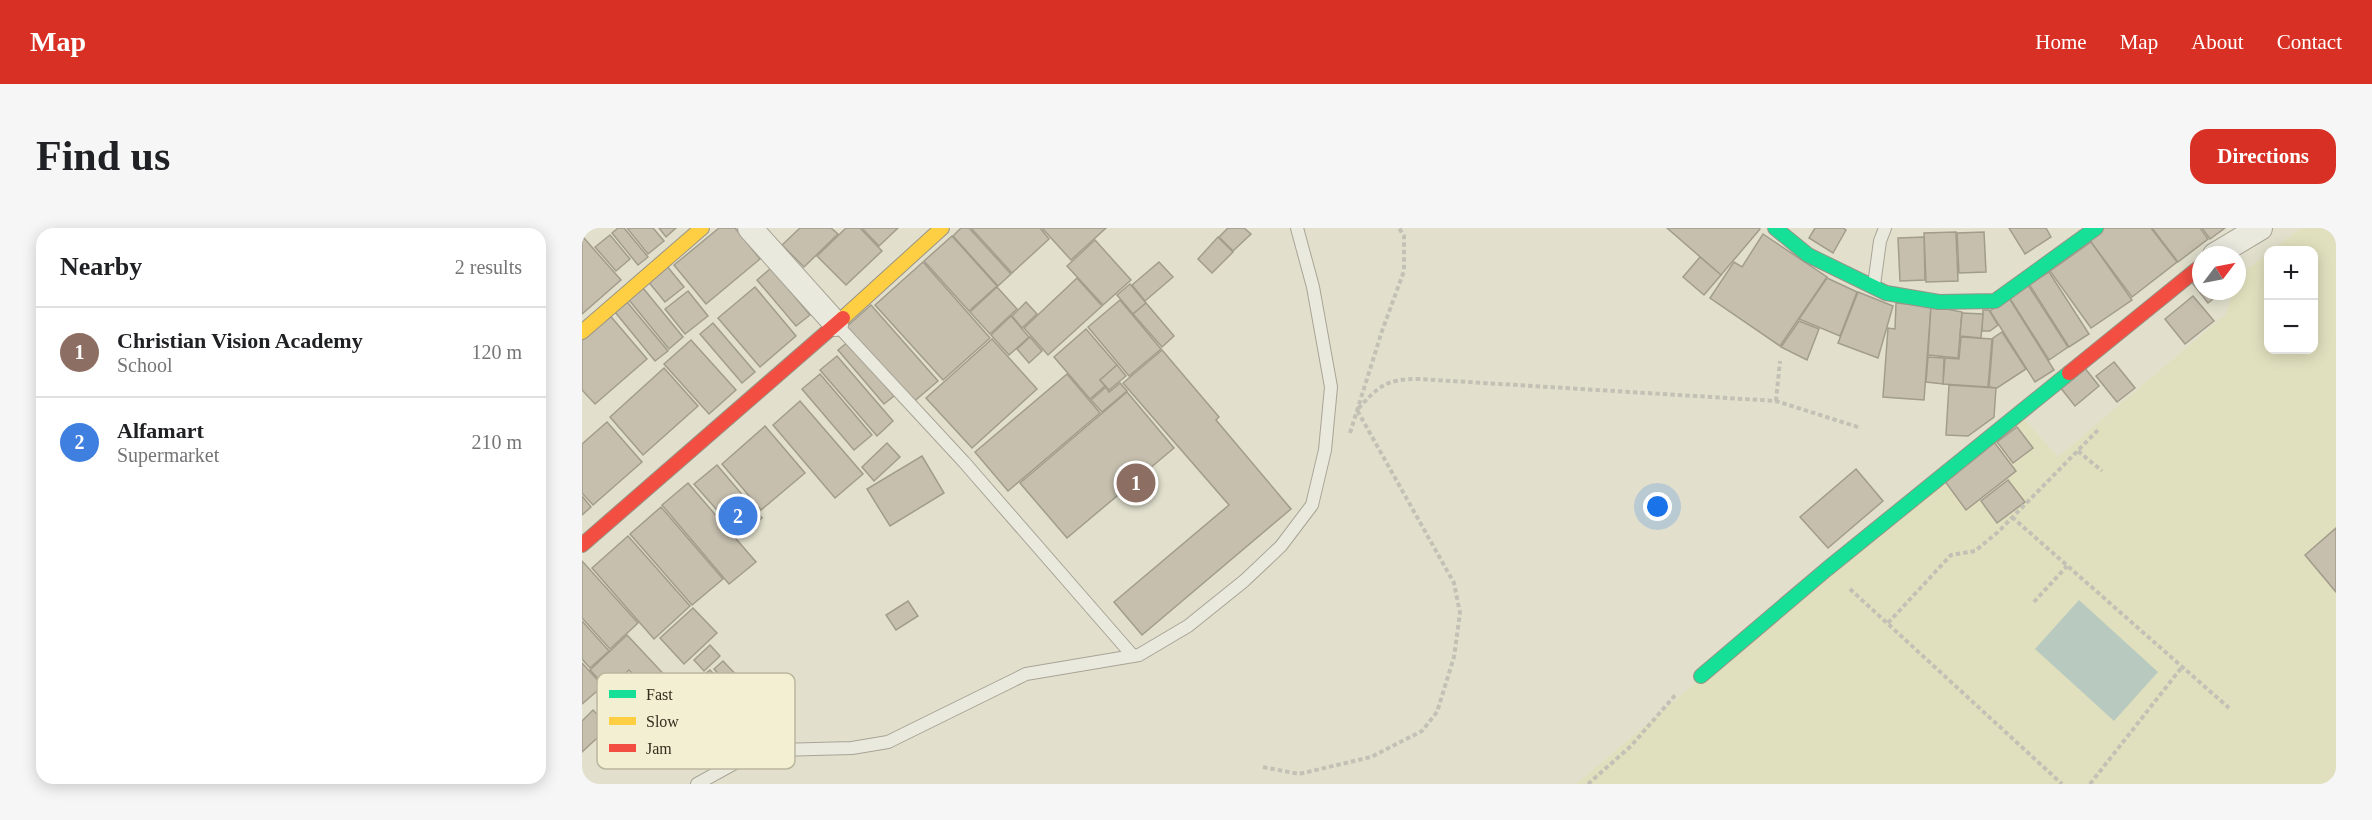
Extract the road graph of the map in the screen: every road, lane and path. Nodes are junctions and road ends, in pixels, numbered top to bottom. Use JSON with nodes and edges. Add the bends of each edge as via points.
{"nodes":[{"id":1,"x":702,"y":228,"type":"edge"},
{"id":2,"x":750,"y":228,"type":"edge"},
{"id":3,"x":942,"y":228,"type":"edge"},
{"id":4,"x":1297,"y":228,"type":"edge"},
{"id":5,"x":1399,"y":228,"type":"edge"},
{"id":6,"x":1775,"y":228,"type":"edge"},
{"id":7,"x":1885,"y":228,"type":"edge"},
{"id":8,"x":2096,"y":228,"type":"edge"},
{"id":9,"x":2260,"y":228,"type":"edge"},
{"id":10,"x":2229,"y":246,"type":"edge"},
{"id":11,"x":2192,"y":273,"type":"edge"},
{"id":12,"x":1873,"y":287,"type":"junction"},
{"id":13,"x":836,"y":324,"type":"junction"},
{"id":14,"x":582,"y":332,"type":"edge"},
{"id":15,"x":1780,"y":361,"type":"dead end"},
{"id":16,"x":1776,"y":401,"type":"junction"},
{"id":17,"x":1357,"y":410,"type":"junction"},
{"id":18,"x":1861,"y":428,"type":"dead end"},
{"id":19,"x":2098,"y":430,"type":"dead end"},
{"id":20,"x":1348,"y":440,"type":"dead end"},
{"id":21,"x":2078,"y":451,"type":"junction"},
{"id":22,"x":2102,"y":471,"type":"dead end"},
{"id":23,"x":2012,"y":517,"type":"junction"},
{"id":24,"x":582,"y":545,"type":"edge"},
{"id":25,"x":2067,"y":566,"type":"junction"},
{"id":26,"x":1827,"y":569,"type":"junction"},
{"id":27,"x":2034,"y":602,"type":"dead end"},
{"id":28,"x":1888,"y":623,"type":"junction"},
{"id":29,"x":1133,"y":656,"type":"junction"},
{"id":30,"x":2182,"y":667,"type":"junction"},
{"id":31,"x":1701,"y":676,"type":"joint"},
{"id":32,"x":2229,"y":708,"type":"dead end"},
{"id":33,"x":795,"y":750,"type":"edge"},
{"id":34,"x":1263,"y":767,"type":"dead end"},
{"id":35,"x":724,"y":769,"type":"edge"},
{"id":36,"x":697,"y":784,"type":"edge"},
{"id":37,"x":1588,"y":784,"type":"edge"},
{"id":38,"x":2062,"y":784,"type":"edge"},
{"id":39,"x":2090,"y":784,"type":"edge"}],
"edges":[{"from":1,"to":14,"type":"street"},
{"from":2,"to":13,"type":"street"},
{"from":3,"to":13,"type":"street"},
{"from":4,"to":29,"type":"lane","via":[[1313,287],[1331,387],[1325,450],[1312,505],[1281,546],[1244,581],[1188,626]]},
{"from":5,"to":17,"type":"path","via":[[1404,236],[1404,271]]},
{"from":6,"to":12,"type":"street","via":[[1808,255]]},
{"from":7,"to":12,"type":"lane"},
{"from":8,"to":12,"type":"street","via":[[1995,301],[1939,302]]},
{"from":9,"to":10,"type":"street"},
{"from":11,"to":26,"type":"street"},
{"from":13,"to":24,"type":"street"},
{"from":13,"to":29,"type":"lane","via":[[964,462]]},
{"from":15,"to":16,"type":"path"},
{"from":16,"to":17,"type":"path","via":[[1396,379],[1377,389]]},
{"from":16,"to":18,"type":"path"},
{"from":17,"to":20,"type":"path"},
{"from":17,"to":34,"type":"path","via":[[1454,583],[1460,613],[1454,657],[1437,712],[1422,731],[1371,757],[1299,774]]},
{"from":19,"to":21,"type":"path"},
{"from":21,"to":22,"type":"path"},
{"from":21,"to":23,"type":"path"},
{"from":23,"to":25,"type":"path"},
{"from":23,"to":28,"type":"path","via":[[1975,551],[1951,555]]},
{"from":25,"to":27,"type":"path"},
{"from":25,"to":30,"type":"path"},
{"from":26,"to":28,"type":"path"},
{"from":26,"to":31,"type":"street"},
{"from":28,"to":38,"type":"path"},
{"from":29,"to":33,"type":"lane","via":[[1026,674],[888,742],[852,748]]},
{"from":30,"to":32,"type":"path"},
{"from":30,"to":39,"type":"path"},
{"from":31,"to":37,"type":"path","via":[[1682,688],[1630,746]]},
{"from":35,"to":36,"type":"lane"}]}
